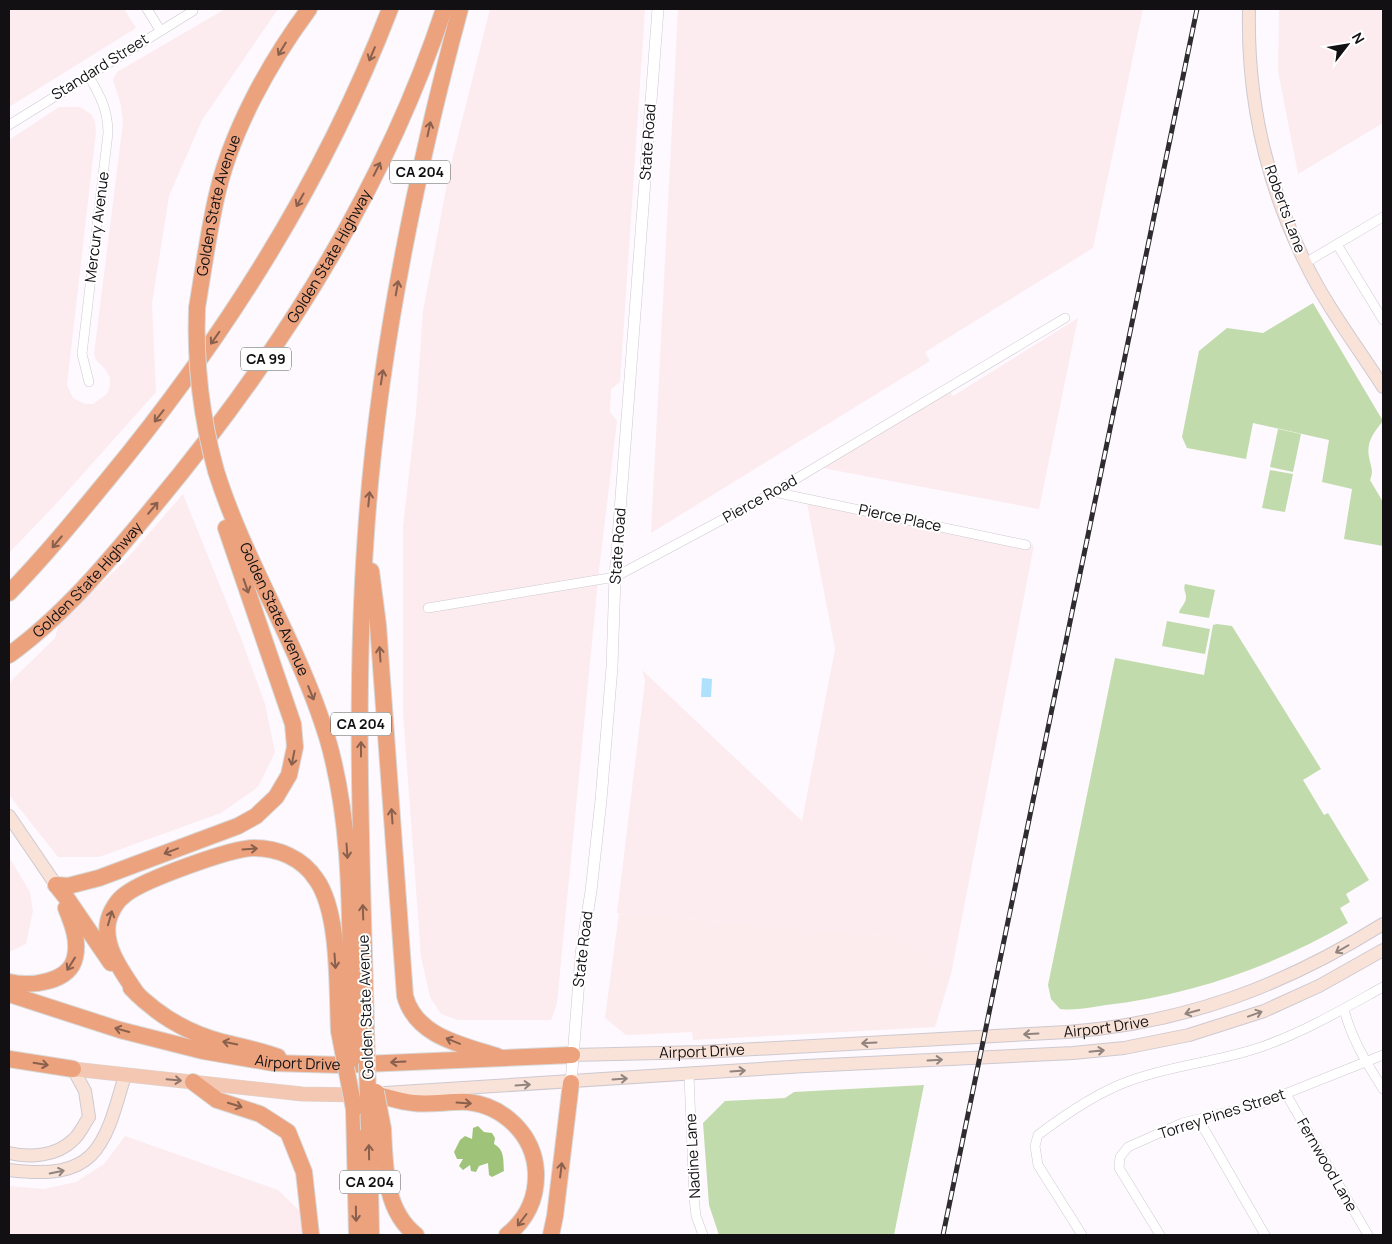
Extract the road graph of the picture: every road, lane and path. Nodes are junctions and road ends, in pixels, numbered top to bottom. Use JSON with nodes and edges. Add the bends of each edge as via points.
{"nodes":[{"id":1,"x":147,"y":9,"type":"edge"},
{"id":2,"x":196,"y":9,"type":"edge"},
{"id":3,"x":309,"y":9,"type":"edge"},
{"id":4,"x":390,"y":9,"type":"edge"},
{"id":5,"x":444,"y":9,"type":"edge"},
{"id":6,"x":460,"y":9,"type":"edge"},
{"id":7,"x":658,"y":9,"type":"edge"},
{"id":8,"x":1249,"y":9,"type":"edge"},
{"id":9,"x":160,"y":30,"type":"junction"},
{"id":10,"x":88,"y":75,"type":"junction"},
{"id":11,"x":9,"y":125,"type":"edge"},
{"id":12,"x":1383,"y":217,"type":"edge"},
{"id":13,"x":1338,"y":246,"type":"junction"},
{"id":14,"x":1305,"y":263,"type":"junction"},
{"id":15,"x":1065,"y":318,"type":"dead end"},
{"id":16,"x":1383,"y":320,"type":"edge"},
{"id":17,"x":89,"y":382,"type":"dead end"},
{"id":18,"x":1383,"y":387,"type":"edge"},
{"id":19,"x":215,"y":472,"type":"junction"},
{"id":20,"x":774,"y":492,"type":"junction"},
{"id":21,"x":366,"y":532,"type":"junction"},
{"id":22,"x":1026,"y":545,"type":"dead end"},
{"id":23,"x":615,"y":577,"type":"junction"},
{"id":24,"x":9,"y":593,"type":"edge"},
{"id":25,"x":428,"y":608,"type":"dead end"},
{"id":26,"x":9,"y":655,"type":"edge"},
{"id":27,"x":9,"y":816,"type":"edge"},
{"id":28,"x":56,"y":886,"type":"junction"},
{"id":29,"x":1383,"y":924,"type":"edge"},
{"id":30,"x":1383,"y":950,"type":"edge"},
{"id":31,"x":9,"y":982,"type":"edge"},
{"id":32,"x":1383,"y":987,"type":"edge"},
{"id":33,"x":9,"y":994,"type":"edge"},
{"id":34,"x":137,"y":994,"type":"junction"},
{"id":35,"x":1344,"y":1009,"type":"junction"},
{"id":36,"x":356,"y":1034,"type":"junction"},
{"id":37,"x":1383,"y":1054,"type":"edge"},
{"id":38,"x":572,"y":1055,"type":"junction"},
{"id":39,"x":500,"y":1057,"type":"junction"},
{"id":40,"x":9,"y":1059,"type":"edge"},
{"id":41,"x":293,"y":1062,"type":"junction"},
{"id":42,"x":1366,"y":1062,"type":"junction"},
{"id":43,"x":73,"y":1069,"type":"junction"},
{"id":44,"x":125,"y":1075,"type":"junction"},
{"id":45,"x":689,"y":1075,"type":"junction"},
{"id":46,"x":193,"y":1082,"type":"junction"},
{"id":47,"x":571,"y":1083,"type":"junction"},
{"id":48,"x":1383,"y":1089,"type":"edge"},
{"id":49,"x":374,"y":1094,"type":"junction"},
{"id":50,"x":1286,"y":1094,"type":"junction"},
{"id":51,"x":1199,"y":1120,"type":"junction"},
{"id":52,"x":369,"y":1130,"type":"junction"},
{"id":53,"x":9,"y":1153,"type":"edge"},
{"id":54,"x":9,"y":1170,"type":"edge"},
{"id":55,"x":311,"y":1235,"type":"edge"},
{"id":56,"x":356,"y":1235,"type":"edge"},
{"id":57,"x":371,"y":1235,"type":"edge"},
{"id":58,"x":416,"y":1235,"type":"edge"},
{"id":59,"x":507,"y":1235,"type":"edge"},
{"id":60,"x":551,"y":1235,"type":"edge"},
{"id":61,"x":703,"y":1235,"type":"edge"},
{"id":62,"x":1082,"y":1235,"type":"edge"},
{"id":63,"x":1160,"y":1235,"type":"edge"},
{"id":64,"x":1265,"y":1235,"type":"edge"},
{"id":65,"x":1368,"y":1235,"type":"edge"}],
"edges":[{"from":1,"to":9,"type":"street"},
{"from":2,"to":9,"type":"street","name":"Standard Street"},
{"from":3,"to":19,"type":"highway","name":"Golden State Avenue","one_way":true,"bridge":true,"via":[[258,88],[234,142],[216,198],[197,308],[197,362],[206,433]]},
{"from":4,"to":24,"type":"highway","one_way":true,"via":[[322,160],[231,316],[144,435],[54,545]]},
{"from":26,"to":5,"type":"highway","name":"Golden State Highway","number":"CA 99","one_way":true,"via":[[33,637],[125,542],[257,373],[362,198],[427,62]]},
{"from":21,"to":6,"type":"highway","name":"Golden State Avenue","number":"CA 204","one_way":true,"via":[[380,395],[396,293],[430,126]]},
{"from":7,"to":23,"type":"street","name":"State Road"},
{"from":8,"to":14,"type":"main road","name":"Roberts Lane","via":[[1250,65],[1261,138],[1279,200]]},
{"from":9,"to":10,"type":"street","name":"Standard Street"},
{"from":10,"to":11,"type":"street","name":"Standard Street"},
{"from":10,"to":17,"type":"street","name":"Mercury Avenue","via":[[103,101],[108,118],[82,354]]},
{"from":12,"to":13,"type":"street"},
{"from":13,"to":14,"type":"street"},
{"from":13,"to":16,"type":"street"},
{"from":14,"to":18,"type":"main road","name":"Roberts Lane"},
{"from":15,"to":20,"type":"street","name":"Pierce Road"},
{"from":19,"to":28,"type":"highway","one_way":true,"via":[[224,523],[293,724],[295,747],[289,775],[276,798],[243,824],[99,878]]},
{"from":19,"to":36,"type":"highway","name":"Golden State Avenue","number":"CA 204","one_way":true,"via":[[310,692],[333,763],[343,812]]},
{"from":20,"to":22,"type":"street","name":"Pierce Place"},
{"from":20,"to":23,"type":"street","name":"Pierce Road"},
{"from":36,"to":21,"type":"highway","name":"Golden State Avenue","number":"CA 204","one_way":true,"via":[[361,842],[360,645]]},
{"from":39,"to":21,"type":"highway","one_way":true,"via":[[431,1032],[418,1022],[405,996],[378,625]]},
{"from":23,"to":25,"type":"street","name":"Pierce Road"},
{"from":23,"to":38,"type":"street","name":"State Road","via":[[612,667],[601,800]]},
{"from":27,"to":28,"type":"main road"},
{"from":28,"to":31,"type":"highway","one_way":true,"via":[[73,924],[76,945],[73,964],[46,981],[27,985]]},
{"from":28,"to":34,"type":"highway"},
{"from":29,"to":38,"type":"main road","name":"Airport Drive","one_way":true,"via":[[1341,950],[1266,987],[1198,1010],[1122,1027],[702,1052]]},
{"from":45,"to":30,"type":"main road","name":"Airport Drive","one_way":true,"via":[[1073,1053],[1153,1043],[1227,1024],[1276,1006],[1333,980]]},
{"from":32,"to":35,"type":"street"},
{"from":41,"to":33,"type":"highway","name":"Airport Drive","one_way":true,"via":[[273,1063],[203,1051],[120,1030]]},
{"from":34,"to":36,"type":"highway","one_way":true,"via":[[117,961],[107,932],[112,911],[125,894],[228,853],[252,848],[276,851],[309,869],[320,884],[328,903],[333,940]]},
{"from":41,"to":34,"type":"highway","one_way":true,"via":[[186,1029]]},
{"from":35,"to":42,"type":"street","via":[[1347,1024]]},
{"from":35,"to":62,"type":"street","via":[[1293,1035],[1260,1047],[1128,1081],[1038,1135],[1035,1146],[1038,1165]]},
{"from":36,"to":52,"type":"highway","name":"Golden State Avenue","number":"CA 204","bridge":true},
{"from":36,"to":52,"type":"highway","name":"Golden State Avenue","number":"CA 204","bridge":true,"via":[[354,1109]]},
{"from":37,"to":42,"type":"street","name":"Torrey Pines Street"},
{"from":38,"to":39,"type":"highway","name":"Airport Drive"},
{"from":38,"to":47,"type":"street","name":"State Road"},
{"from":39,"to":41,"type":"highway","name":"Airport Drive","one_way":true,"via":[[369,1064]]},
{"from":40,"to":43,"type":"highway","name":"Airport Drive","one_way":true},
{"from":42,"to":48,"type":"street"},
{"from":42,"to":50,"type":"street","name":"Torrey Pines Street"},
{"from":43,"to":44,"type":"main road","name":"Airport Drive"},
{"from":43,"to":53,"type":"main road","via":[[85,1091],[89,1117],[74,1140],[49,1153],[34,1156]]},
{"from":44,"to":46,"type":"main road","name":"Airport Drive","one_way":true},
{"from":54,"to":44,"type":"main road","one_way":true,"via":[[48,1174],[63,1171],[88,1158],[110,1129]]},
{"from":47,"to":45,"type":"main road","name":"Airport Drive","one_way":true},
{"from":45,"to":61,"type":"street","name":"Nadine Lane","via":[[694,1198]]},
{"from":46,"to":49,"type":"main road","name":"Airport Drive","via":[[324,1096]]},
{"from":46,"to":55,"type":"highway","one_way":true,"via":[[217,1100],[260,1114],[288,1132],[304,1172]]},
{"from":49,"to":47,"type":"main road","name":"Airport Drive","one_way":true},
{"from":60,"to":47,"type":"highway","one_way":true},
{"from":49,"to":59,"type":"highway","one_way":true,"via":[[415,1104],[480,1104],[513,1122],[530,1146],[535,1160],[536,1184],[523,1220]]},
{"from":50,"to":51,"type":"street","name":"Torrey Pines Street","via":[[1228,1114]]},
{"from":50,"to":65,"type":"street","name":"Fernwood Lane"},
{"from":51,"to":63,"type":"street","name":"Torrey Pines Street","via":[[1182,1123],[1128,1147],[1120,1158],[1119,1168]]},
{"from":51,"to":64,"type":"street"},
{"from":52,"to":56,"type":"highway","name":"Golden State Avenue","number":"CA 204","one_way":true},
{"from":57,"to":52,"type":"highway","name":"Golden State Avenue","number":"CA 204","one_way":true},
{"from":52,"to":58,"type":"highway","via":[[400,1219]]}]}
